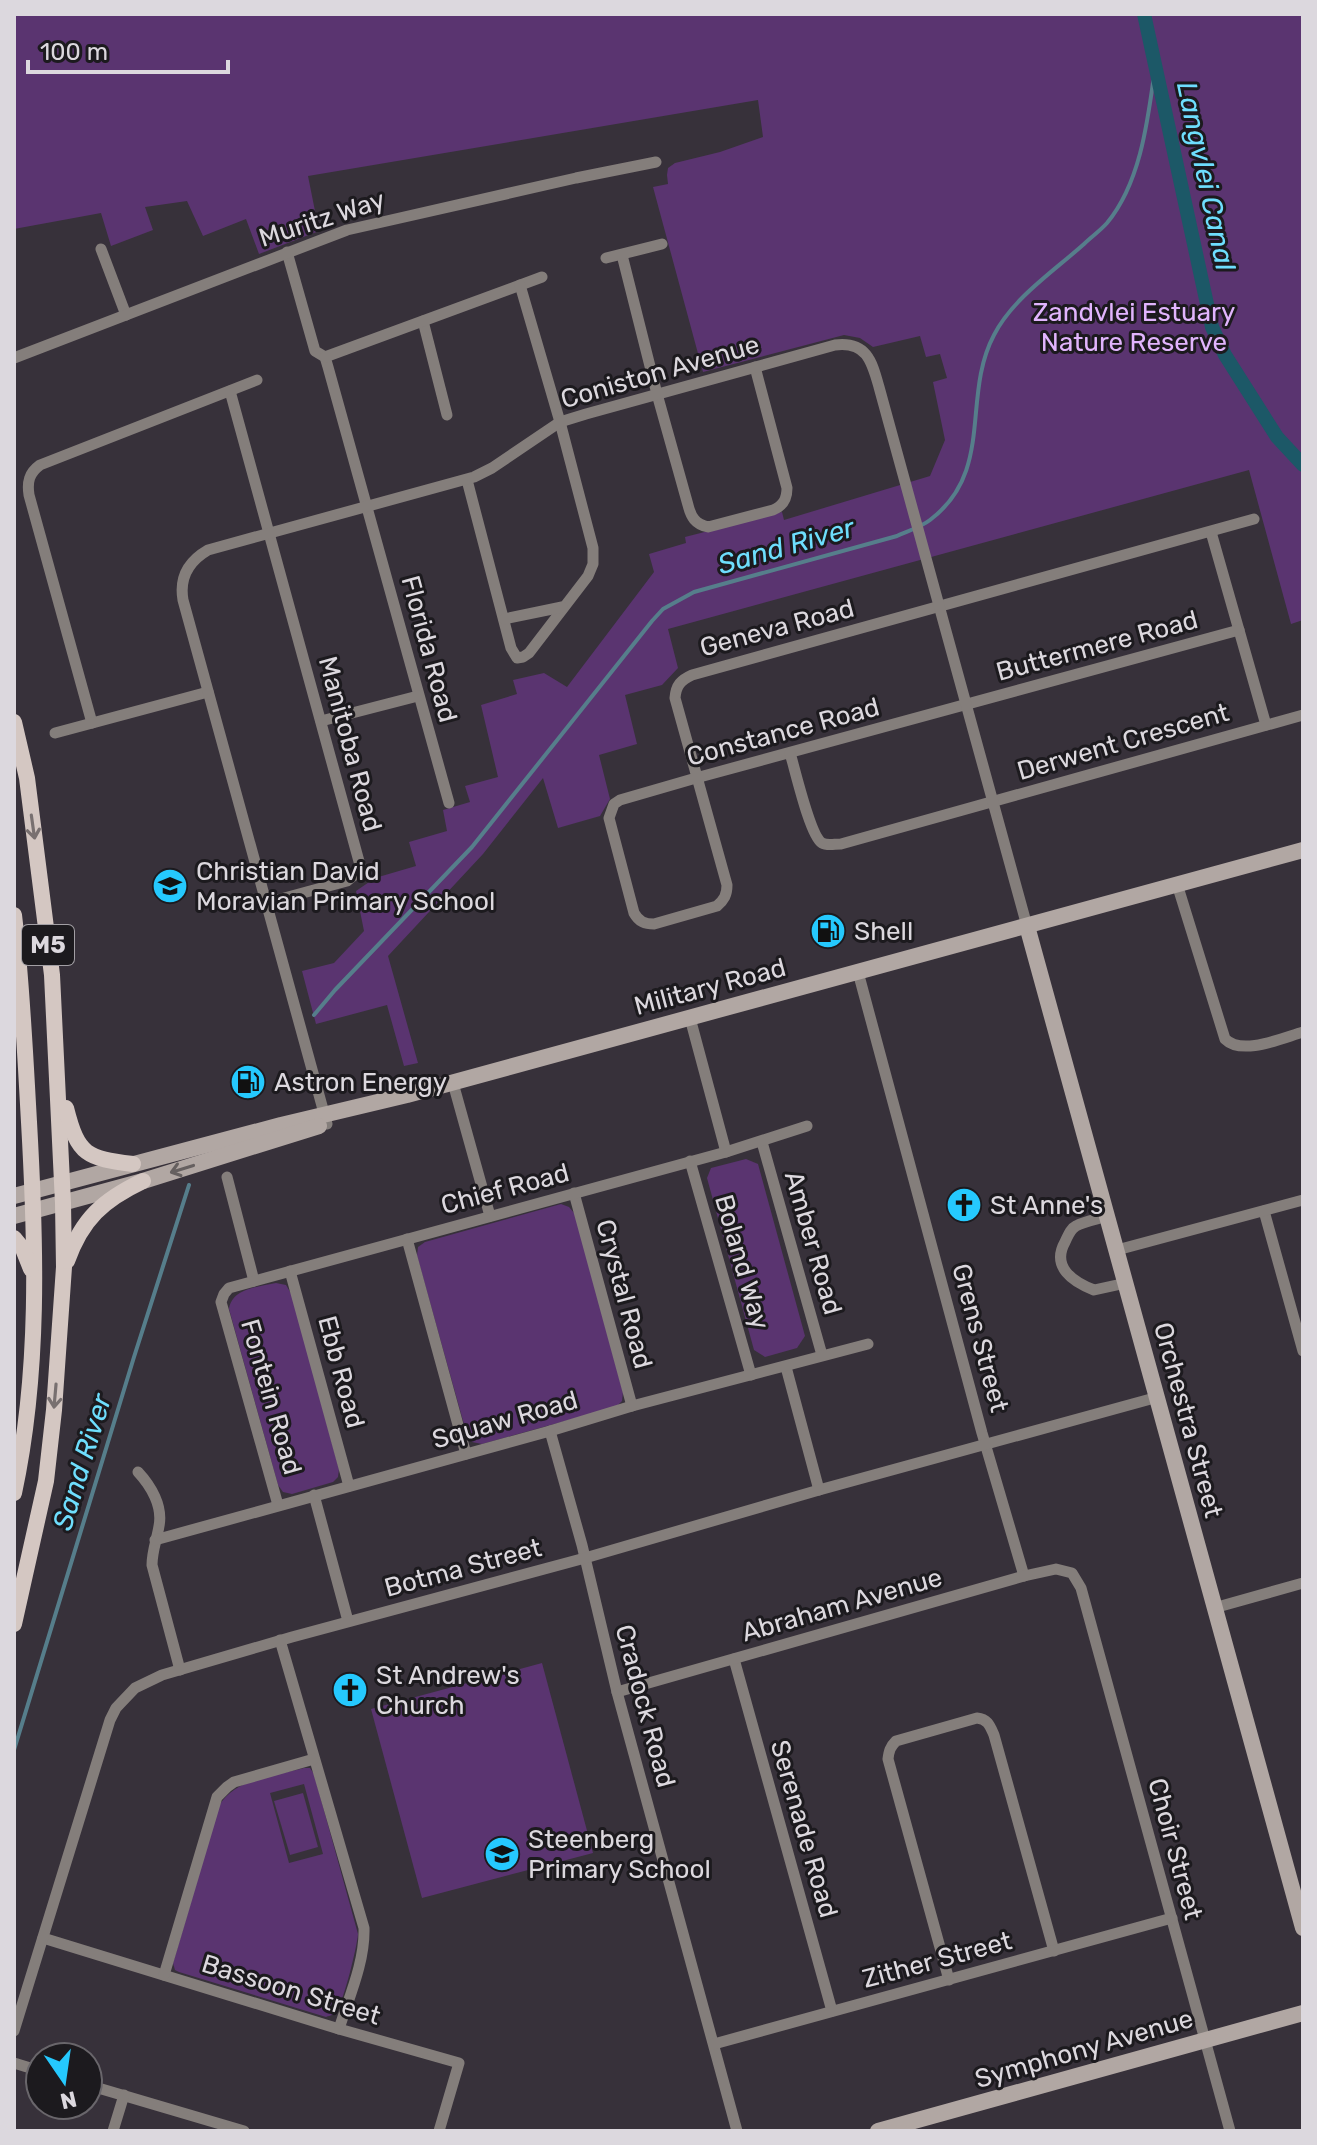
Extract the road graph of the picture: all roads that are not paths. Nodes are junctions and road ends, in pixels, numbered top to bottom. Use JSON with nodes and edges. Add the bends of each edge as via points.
{"nodes":[{"id":1,"x":656,"y":162,"type":"dead end"},
{"id":2,"x":662,"y":244,"type":"dead end"},
{"id":3,"x":101,"y":249,"type":"dead end"},
{"id":4,"x":287,"y":252,"type":"junction"},
{"id":5,"x":622,"y":255,"type":"junction"},
{"id":6,"x":606,"y":258,"type":"dead end"},
{"id":7,"x":542,"y":277,"type":"dead end"},
{"id":8,"x":520,"y":285,"type":"junction"},
{"id":9,"x":126,"y":315,"type":"junction"},
{"id":10,"x":423,"y":321,"type":"junction"},
{"id":11,"x":15,"y":355,"type":"edge"},
{"id":12,"x":325,"y":357,"type":"junction"},
{"id":13,"x":755,"y":367,"type":"junction"},
{"id":14,"x":257,"y":380,"type":"dead end"},
{"id":15,"x":230,"y":391,"type":"junction"},
{"id":16,"x":657,"y":394,"type":"junction"},
{"id":17,"x":447,"y":415,"type":"dead end"},
{"id":18,"x":560,"y":422,"type":"junction"},
{"id":19,"x":467,"y":480,"type":"junction"},
{"id":20,"x":367,"y":507,"type":"junction"},
{"id":21,"x":1254,"y":519,"type":"dead end"},
{"id":22,"x":1211,"y":532,"type":"junction"},
{"id":23,"x":270,"y":533,"type":"junction"},
{"id":24,"x":938,"y":606,"type":"junction"},
{"id":25,"x":562,"y":607,"type":"junction"},
{"id":26,"x":504,"y":619,"type":"junction"},
{"id":27,"x":1239,"y":630,"type":"junction"},
{"id":28,"x":208,"y":692,"type":"junction"},
{"id":29,"x":418,"y":696,"type":"junction"},
{"id":30,"x":966,"y":705,"type":"junction"},
{"id":31,"x":1303,"y":715,"type":"edge"},
{"id":32,"x":321,"y":721,"type":"junction"},
{"id":33,"x":14,"y":722,"type":"edge"},
{"id":34,"x":92,"y":723,"type":"junction"},
{"id":35,"x":1266,"y":725,"type":"junction"},
{"id":36,"x":55,"y":733,"type":"dead end"},
{"id":37,"x":790,"y":753,"type":"junction"},
{"id":38,"x":696,"y":778,"type":"junction"},
{"id":39,"x":992,"y":801,"type":"junction"},
{"id":40,"x":449,"y":803,"type":"dead end"},
{"id":41,"x":1303,"y":850,"type":"edge"},
{"id":42,"x":1177,"y":884,"type":"junction"},
{"id":43,"x":266,"y":903,"type":"junction"},
{"id":44,"x":14,"y":915,"type":"edge"},
{"id":45,"x":1027,"y":926,"type":"junction"},
{"id":46,"x":858,"y":972,"type":"junction"},
{"id":47,"x":690,"y":1018,"type":"junction"},
{"id":48,"x":1303,"y":1032,"type":"edge"},
{"id":49,"x":57,"y":1055,"type":"junction"},
{"id":50,"x":453,"y":1083,"type":"junction"},
{"id":51,"x":325,"y":1119,"type":"junction"},
{"id":52,"x":807,"y":1126,"type":"dead end"},
{"id":53,"x":762,"y":1142,"type":"junction"},
{"id":54,"x":726,"y":1152,"type":"junction"},
{"id":55,"x":690,"y":1161,"type":"junction"},
{"id":56,"x":133,"y":1164,"type":"junction"},
{"id":57,"x":227,"y":1177,"type":"dead end"},
{"id":58,"x":143,"y":1181,"type":"junction"},
{"id":59,"x":62,"y":1183,"type":"junction"},
{"id":60,"x":33,"y":1191,"type":"junction"},
{"id":61,"x":574,"y":1193,"type":"junction"},
{"id":62,"x":14,"y":1196,"type":"edge"},
{"id":63,"x":1303,"y":1200,"type":"edge"},
{"id":64,"x":63,"y":1203,"type":"junction"},
{"id":65,"x":34,"y":1211,"type":"junction"},
{"id":66,"x":1264,"y":1211,"type":"junction"},
{"id":67,"x":14,"y":1216,"type":"edge"},
{"id":68,"x":490,"y":1216,"type":"junction"},
{"id":69,"x":1107,"y":1216,"type":"junction"},
{"id":70,"x":14,"y":1238,"type":"edge"},
{"id":71,"x":407,"y":1239,"type":"junction"},
{"id":72,"x":1117,"y":1250,"type":"junction"},
{"id":73,"x":64,"y":1267,"type":"junction"},
{"id":74,"x":290,"y":1271,"type":"junction"},
{"id":75,"x":254,"y":1281,"type":"junction"},
{"id":76,"x":1126,"y":1283,"type":"junction"},
{"id":77,"x":34,"y":1291,"type":"junction"},
{"id":78,"x":221,"y":1302,"type":"joint"},
{"id":79,"x":868,"y":1344,"type":"dead end"},
{"id":80,"x":1303,"y":1351,"type":"edge"},
{"id":81,"x":822,"y":1355,"type":"junction"},
{"id":82,"x":786,"y":1367,"type":"junction"},
{"id":83,"x":751,"y":1375,"type":"junction"},
{"id":84,"x":1158,"y":1397,"type":"junction"},
{"id":85,"x":632,"y":1406,"type":"junction"},
{"id":86,"x":550,"y":1431,"type":"junction"},
{"id":87,"x":986,"y":1445,"type":"junction"},
{"id":88,"x":466,"y":1454,"type":"junction"},
{"id":89,"x":138,"y":1472,"type":"dead end"},
{"id":90,"x":349,"y":1486,"type":"junction"},
{"id":91,"x":819,"y":1490,"type":"junction"},
{"id":92,"x":14,"y":1493,"type":"edge"},
{"id":93,"x":314,"y":1495,"type":"junction"},
{"id":94,"x":278,"y":1505,"type":"junction"},
{"id":95,"x":155,"y":1540,"type":"junction"},
{"id":96,"x":585,"y":1558,"type":"junction"},
{"id":97,"x":1024,"y":1576,"type":"junction"},
{"id":98,"x":1077,"y":1579,"type":"joint"},
{"id":99,"x":1303,"y":1583,"type":"edge"},
{"id":100,"x":1214,"y":1608,"type":"junction"},
{"id":101,"x":348,"y":1621,"type":"junction"},
{"id":102,"x":14,"y":1624,"type":"edge"},
{"id":103,"x":280,"y":1640,"type":"junction"},
{"id":104,"x":734,"y":1659,"type":"junction"},
{"id":105,"x":180,"y":1670,"type":"junction"},
{"id":106,"x":617,"y":1692,"type":"junction"},
{"id":107,"x":314,"y":1759,"type":"junction"},
{"id":108,"x":1172,"y":1918,"type":"junction"},
{"id":109,"x":1303,"y":1928,"type":"edge"},
{"id":110,"x":43,"y":1938,"type":"junction"},
{"id":111,"x":1054,"y":1951,"type":"junction"},
{"id":112,"x":164,"y":1975,"type":"junction"},
{"id":113,"x":949,"y":1980,"type":"junction"},
{"id":114,"x":832,"y":2011,"type":"junction"},
{"id":115,"x":1303,"y":2013,"type":"edge"},
{"id":116,"x":339,"y":2029,"type":"junction"},
{"id":117,"x":14,"y":2031,"type":"edge"},
{"id":118,"x":1205,"y":2041,"type":"junction"},
{"id":119,"x":714,"y":2044,"type":"junction"},
{"id":120,"x":104,"y":2089,"type":"edge"},
{"id":121,"x":124,"y":2095,"type":"junction"},
{"id":122,"x":113,"y":2131,"type":"edge"},
{"id":123,"x":244,"y":2131,"type":"edge"},
{"id":124,"x":439,"y":2131,"type":"edge"},
{"id":125,"x":737,"y":2131,"type":"edge"},
{"id":126,"x":878,"y":2131,"type":"edge"},
{"id":127,"x":1230,"y":2131,"type":"edge"}],
"edges":[{"from":1,"to":4,"type":"street","name":"Muritz Way","via":[[365,224]]},
{"from":2,"to":5,"type":"street"},
{"from":3,"to":9,"type":"street"},
{"from":4,"to":9,"type":"street","name":"Muritz Way"},
{"from":4,"to":12,"type":"street","name":"Florida Road","via":[[315,351]]},
{"from":5,"to":6,"type":"street"},
{"from":5,"to":16,"type":"street"},
{"from":7,"to":8,"type":"street"},
{"from":8,"to":10,"type":"street"},
{"from":8,"to":18,"type":"street"},
{"from":9,"to":11,"type":"street","name":"Muritz Way"},
{"from":10,"to":12,"type":"street"},
{"from":10,"to":17,"type":"street"},
{"from":12,"to":20,"type":"street","name":"Florida Road"},
{"from":13,"to":16,"type":"street","name":"Coniston Avenue"},
{"from":13,"to":16,"type":"street","via":[[787,488],[783,503],[773,510],[708,527],[696,522]]},
{"from":13,"to":24,"type":"street","name":"Coniston Avenue","via":[[839,344],[864,352],[872,364]]},
{"from":14,"to":15,"type":"street"},
{"from":15,"to":23,"type":"street","name":"Manitoba Road"},
{"from":15,"to":34,"type":"street","via":[[40,465],[30,474],[29,495]]},
{"from":16,"to":18,"type":"street","name":"Coniston Avenue"},
{"from":18,"to":19,"type":"street","name":"Coniston Avenue"},
{"from":18,"to":25,"type":"street","via":[[594,560],[588,576]]},
{"from":19,"to":20,"type":"street","name":"Coniston Avenue"},
{"from":19,"to":26,"type":"street"},
{"from":20,"to":23,"type":"street","name":"Coniston Avenue"},
{"from":20,"to":29,"type":"street","name":"Florida Road"},
{"from":21,"to":22,"type":"street"},
{"from":22,"to":24,"type":"street"},
{"from":22,"to":27,"type":"street","name":"Derwent Crescent"},
{"from":23,"to":28,"type":"street","name":"Coniston Avenue","via":[[208,550],[184,575],[183,600]]},
{"from":23,"to":32,"type":"street","name":"Manitoba Road"},
{"from":24,"to":30,"type":"street","name":"Coniston Avenue"},
{"from":24,"to":38,"type":"street","name":"Geneva Road","via":[[683,679],[675,698]]},
{"from":25,"to":26,"type":"street"},
{"from":25,"to":26,"type":"street","via":[[522,658],[511,648]]},
{"from":27,"to":30,"type":"street","name":"Buttermere Road"},
{"from":27,"to":35,"type":"street","name":"Derwent Crescent"},
{"from":28,"to":34,"type":"street"},
{"from":28,"to":43,"type":"street","name":"Coniston Avenue"},
{"from":29,"to":32,"type":"street"},
{"from":29,"to":40,"type":"street","name":"Florida Road"},
{"from":30,"to":37,"type":"street","name":"Constance Road"},
{"from":30,"to":39,"type":"street","name":"Coniston Avenue"},
{"from":31,"to":35,"type":"street","name":"Derwent Crescent"},
{"from":32,"to":43,"type":"street","name":"Manitoba Road","via":[[358,872],[347,881]]},
{"from":33,"to":49,"type":"main road","number":"M5","one_way":true,"via":[[39,865]]},
{"from":34,"to":36,"type":"street"},
{"from":35,"to":39,"type":"street","name":"Derwent Crescent"},
{"from":37,"to":38,"type":"street","name":"Constance Road"},
{"from":37,"to":39,"type":"street","name":"Derwent Crescent","via":[[812,830],[829,845]]},
{"from":38,"to":38,"type":"street","name":"Constance Road","via":[[620,800],[609,818],[634,913],[646,924],[717,906],[725,897],[727,885]]},
{"from":39,"to":45,"type":"street","name":"Coniston Avenue"},
{"from":41,"to":42,"type":"main road","name":"Military Road"},
{"from":42,"to":45,"type":"main road","name":"Military Road"},
{"from":42,"to":48,"type":"street","via":[[1230,1045],[1249,1047]]},
{"from":43,"to":51,"type":"street","name":"Coniston Avenue"},
{"from":44,"to":60,"type":"main road","number":"M5"},
{"from":45,"to":46,"type":"main road","name":"Military Road"},
{"from":45,"to":69,"type":"main road","name":"Orchestra Street"},
{"from":46,"to":47,"type":"main road","name":"Military Road"},
{"from":46,"to":87,"type":"street","name":"Grens Street"},
{"from":47,"to":50,"type":"main road","name":"Military Road"},
{"from":47,"to":54,"type":"street"},
{"from":49,"to":56,"type":"main road","via":[[71,1129],[81,1147],[102,1160]]},
{"from":49,"to":59,"type":"main road","number":"M5"},
{"from":50,"to":51,"type":"main road","name":"Military Road"},
{"from":50,"to":68,"type":"street"},
{"from":51,"to":56,"type":"main road","name":"Military Road"},
{"from":51,"to":58,"type":"main road","name":"Military Road","one_way":true},
{"from":52,"to":53,"type":"street","name":"Chief Road"},
{"from":53,"to":54,"type":"street","name":"Chief Road"},
{"from":53,"to":81,"type":"street","name":"Amber Road"},
{"from":54,"to":55,"type":"street","name":"Chief Road"},
{"from":55,"to":61,"type":"street","name":"Chief Road"},
{"from":55,"to":83,"type":"street","name":"Boland Way"},
{"from":56,"to":59,"type":"main road","name":"Military Road"},
{"from":57,"to":75,"type":"street"},
{"from":58,"to":64,"type":"main road","name":"Military Road"},
{"from":58,"to":73,"type":"main road","via":[[108,1199],[88,1219]]},
{"from":59,"to":60,"type":"main road","name":"Military Road"},
{"from":59,"to":64,"type":"main road","number":"M5"},
{"from":60,"to":62,"type":"main road","name":"Military Road"},
{"from":60,"to":65,"type":"main road","number":"M5"},
{"from":61,"to":68,"type":"street","name":"Chief Road"},
{"from":61,"to":85,"type":"street","name":"Crystal Road"},
{"from":63,"to":66,"type":"street"},
{"from":64,"to":65,"type":"main road","name":"Military Road"},
{"from":64,"to":73,"type":"main road","number":"M5"},
{"from":65,"to":67,"type":"main road","name":"Military Road"},
{"from":65,"to":77,"type":"main road","number":"M5"},
{"from":66,"to":72,"type":"street"},
{"from":66,"to":80,"type":"street"},
{"from":68,"to":71,"type":"street","name":"Chief Road"},
{"from":69,"to":72,"type":"main road","name":"Orchestra Street"},
{"from":69,"to":76,"type":"street","via":[[1071,1230],[1061,1251],[1065,1271],[1094,1290]]},
{"from":70,"to":77,"type":"main road","via":[[28,1259]]},
{"from":71,"to":74,"type":"street","name":"Chief Road"},
{"from":71,"to":88,"type":"street"},
{"from":72,"to":76,"type":"main road","name":"Orchestra Street"},
{"from":73,"to":102,"type":"main road","number":"M5","one_way":true,"via":[[46,1481]]},
{"from":74,"to":75,"type":"street","name":"Chief Road"},
{"from":74,"to":90,"type":"street","name":"Ebb Road"},
{"from":75,"to":78,"type":"street","name":"Chief Road","via":[[229,1288]]},
{"from":76,"to":84,"type":"main road","name":"Orchestra Street"},
{"from":77,"to":92,"type":"main road","number":"M5"},
{"from":78,"to":94,"type":"street","name":"Fontein Road"},
{"from":79,"to":81,"type":"street","name":"Squaw Road"},
{"from":81,"to":82,"type":"street","name":"Squaw Road"},
{"from":82,"to":83,"type":"street","name":"Squaw Road"},
{"from":82,"to":91,"type":"street"},
{"from":83,"to":85,"type":"street","name":"Squaw Road"},
{"from":84,"to":87,"type":"street","name":"Botma Street"},
{"from":84,"to":100,"type":"main road","name":"Orchestra Street"},
{"from":85,"to":86,"type":"street","name":"Squaw Road"},
{"from":86,"to":88,"type":"street","name":"Squaw Road"},
{"from":86,"to":96,"type":"street","name":"Cradock Road"},
{"from":87,"to":91,"type":"street","name":"Botma Street"},
{"from":87,"to":97,"type":"street","name":"Grens Street"},
{"from":88,"to":90,"type":"street","name":"Squaw Road"},
{"from":89,"to":95,"type":"street","via":[[159,1510]]},
{"from":90,"to":93,"type":"street","name":"Squaw Road"},
{"from":91,"to":96,"type":"street","name":"Botma Street"},
{"from":93,"to":94,"type":"street","name":"Squaw Road"},
{"from":93,"to":101,"type":"street"},
{"from":94,"to":95,"type":"street","name":"Squaw Road"},
{"from":95,"to":105,"type":"street","via":[[154,1575]]},
{"from":96,"to":101,"type":"street","name":"Botma Street"},
{"from":96,"to":106,"type":"street","name":"Cradock Road"},
{"from":97,"to":98,"type":"street","name":"Abraham Avenue","via":[[1056,1569]]},
{"from":97,"to":104,"type":"street","name":"Abraham Avenue"},
{"from":98,"to":108,"type":"street","name":"Choir Street"},
{"from":99,"to":100,"type":"street"},
{"from":100,"to":109,"type":"main road","name":"Orchestra Street"},
{"from":101,"to":103,"type":"street","name":"Botma Street"},
{"from":103,"to":105,"type":"street","name":"Botma Street"},
{"from":103,"to":107,"type":"street"},
{"from":104,"to":106,"type":"street","name":"Abraham Avenue"},
{"from":104,"to":114,"type":"street","name":"Serenade Road"},
{"from":105,"to":110,"type":"street","name":"Botma Street","via":[[135,1688],[116,1708]]},
{"from":106,"to":119,"type":"street","name":"Cradock Road"},
{"from":107,"to":112,"type":"street","via":[[234,1782],[217,1797]]},
{"from":107,"to":116,"type":"street","via":[[364,1928],[362,1954]]},
{"from":108,"to":111,"type":"street","name":"Zither Street"},
{"from":108,"to":118,"type":"street","name":"Choir Street"},
{"from":110,"to":112,"type":"street","name":"Bassoon Street"},
{"from":110,"to":117,"type":"street","name":"Botma Street"},
{"from":111,"to":113,"type":"street","name":"Zither Street"},
{"from":111,"to":113,"type":"street","via":[[994,1735],[989,1724],[977,1718],[896,1741],[888,1759]]},
{"from":112,"to":116,"type":"street","name":"Bassoon Street"},
{"from":113,"to":114,"type":"street","name":"Zither Street"},
{"from":114,"to":119,"type":"street","name":"Zither Street"},
{"from":115,"to":118,"type":"main road","name":"Symphony Avenue"},
{"from":116,"to":124,"type":"street","name":"Bassoon Street","via":[[459,2063]]},
{"from":118,"to":126,"type":"main road","name":"Symphony Avenue"},
{"from":118,"to":127,"type":"street","name":"Choir Street"},
{"from":119,"to":125,"type":"street","name":"Cradock Road"},
{"from":120,"to":121,"type":"street"},
{"from":121,"to":122,"type":"street"},
{"from":121,"to":123,"type":"street"}]}
